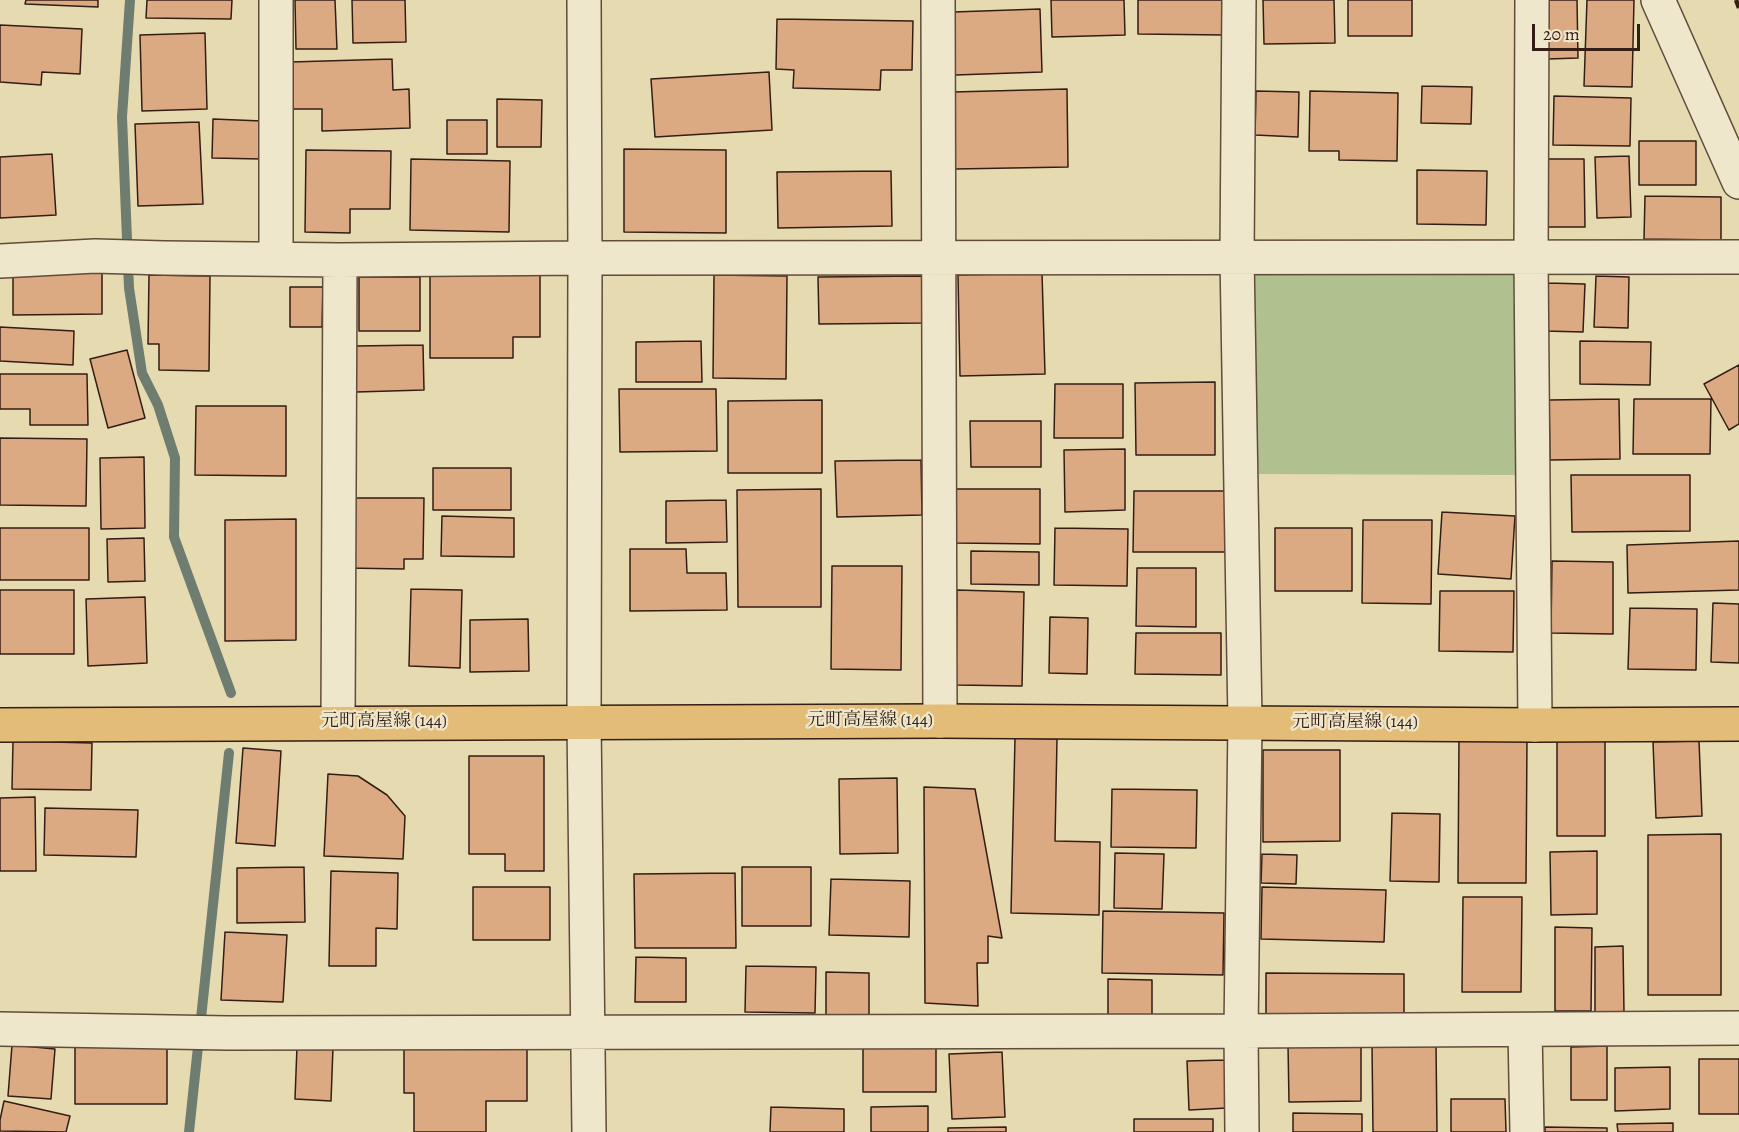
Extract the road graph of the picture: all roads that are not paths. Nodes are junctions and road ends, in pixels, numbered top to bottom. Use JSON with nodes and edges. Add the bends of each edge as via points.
{"nodes":[{"id":1,"x":276,"y":0,"type":"edge"},
{"id":2,"x":584,"y":0,"type":"edge"},
{"id":3,"x":938,"y":0,"type":"edge"},
{"id":4,"x":1239,"y":0,"type":"edge"},
{"id":5,"x":1532,"y":0,"type":"edge"},
{"id":6,"x":1658,"y":0,"type":"edge"},
{"id":7,"x":1739,"y":182,"type":"edge"},
{"id":8,"x":1237,"y":256,"type":"junction"},
{"id":9,"x":1531,"y":257,"type":"junction"},
{"id":10,"x":1739,"y":257,"type":"edge"},
{"id":11,"x":585,"y":258,"type":"junction"},
{"id":12,"x":938,"y":258,"type":"junction"},
{"id":13,"x":276,"y":259,"type":"junction"},
{"id":14,"x":340,"y":260,"type":"junction"},
{"id":15,"x":0,"y":261,"type":"edge"},
{"id":16,"x":940,"y":721,"type":"junction"},
{"id":17,"x":338,"y":722,"type":"junction"},
{"id":18,"x":584,"y":722,"type":"junction"},
{"id":19,"x":1245,"y":722,"type":"junction"},
{"id":20,"x":1739,"y":724,"type":"edge"},
{"id":21,"x":0,"y":725,"type":"edge"},
{"id":22,"x":1535,"y":725,"type":"junction"},
{"id":23,"x":1739,"y":1028,"type":"edge"},
{"id":24,"x":0,"y":1029,"type":"edge"},
{"id":25,"x":1525,"y":1030,"type":"junction"},
{"id":26,"x":1241,"y":1031,"type":"junction"},
{"id":27,"x":588,"y":1032,"type":"junction"},
{"id":28,"x":589,"y":1132,"type":"edge"},
{"id":29,"x":1242,"y":1132,"type":"edge"},
{"id":30,"x":1527,"y":1132,"type":"edge"}],
"edges":[{"from":1,"to":13,"type":"street"},
{"from":2,"to":11,"type":"street"},
{"from":3,"to":12,"type":"street"},
{"from":4,"to":8,"type":"street"},
{"from":5,"to":9,"type":"street"},
{"from":6,"to":7,"type":"street"},
{"from":8,"to":9,"type":"street"},
{"from":8,"to":12,"type":"street"},
{"from":8,"to":19,"type":"street"},
{"from":9,"to":10,"type":"street"},
{"from":9,"to":22,"type":"street"},
{"from":11,"to":12,"type":"street"},
{"from":11,"to":14,"type":"street"},
{"from":11,"to":18,"type":"street"},
{"from":12,"to":16,"type":"street"},
{"from":13,"to":14,"type":"street"},
{"from":13,"to":15,"type":"street","via":[[95,256]]},
{"from":14,"to":17,"type":"street"},
{"from":16,"to":18,"type":"main road","name":"元町高屋線 (144)"},
{"from":16,"to":19,"type":"main road","name":"元町高屋線 (144)"},
{"from":17,"to":18,"type":"main road","name":"元町高屋線 (144)"},
{"from":17,"to":21,"type":"main road","name":"元町高屋線 (144)"},
{"from":18,"to":27,"type":"street"},
{"from":19,"to":22,"type":"main road","name":"元町高屋線 (144)"},
{"from":19,"to":26,"type":"street"},
{"from":20,"to":22,"type":"main road","name":"元町高屋線 (144)"},
{"from":23,"to":25,"type":"street"},
{"from":24,"to":27,"type":"street"},
{"from":25,"to":26,"type":"street"},
{"from":25,"to":30,"type":"street"},
{"from":26,"to":27,"type":"street"},
{"from":26,"to":29,"type":"street"},
{"from":27,"to":28,"type":"street"}]}
